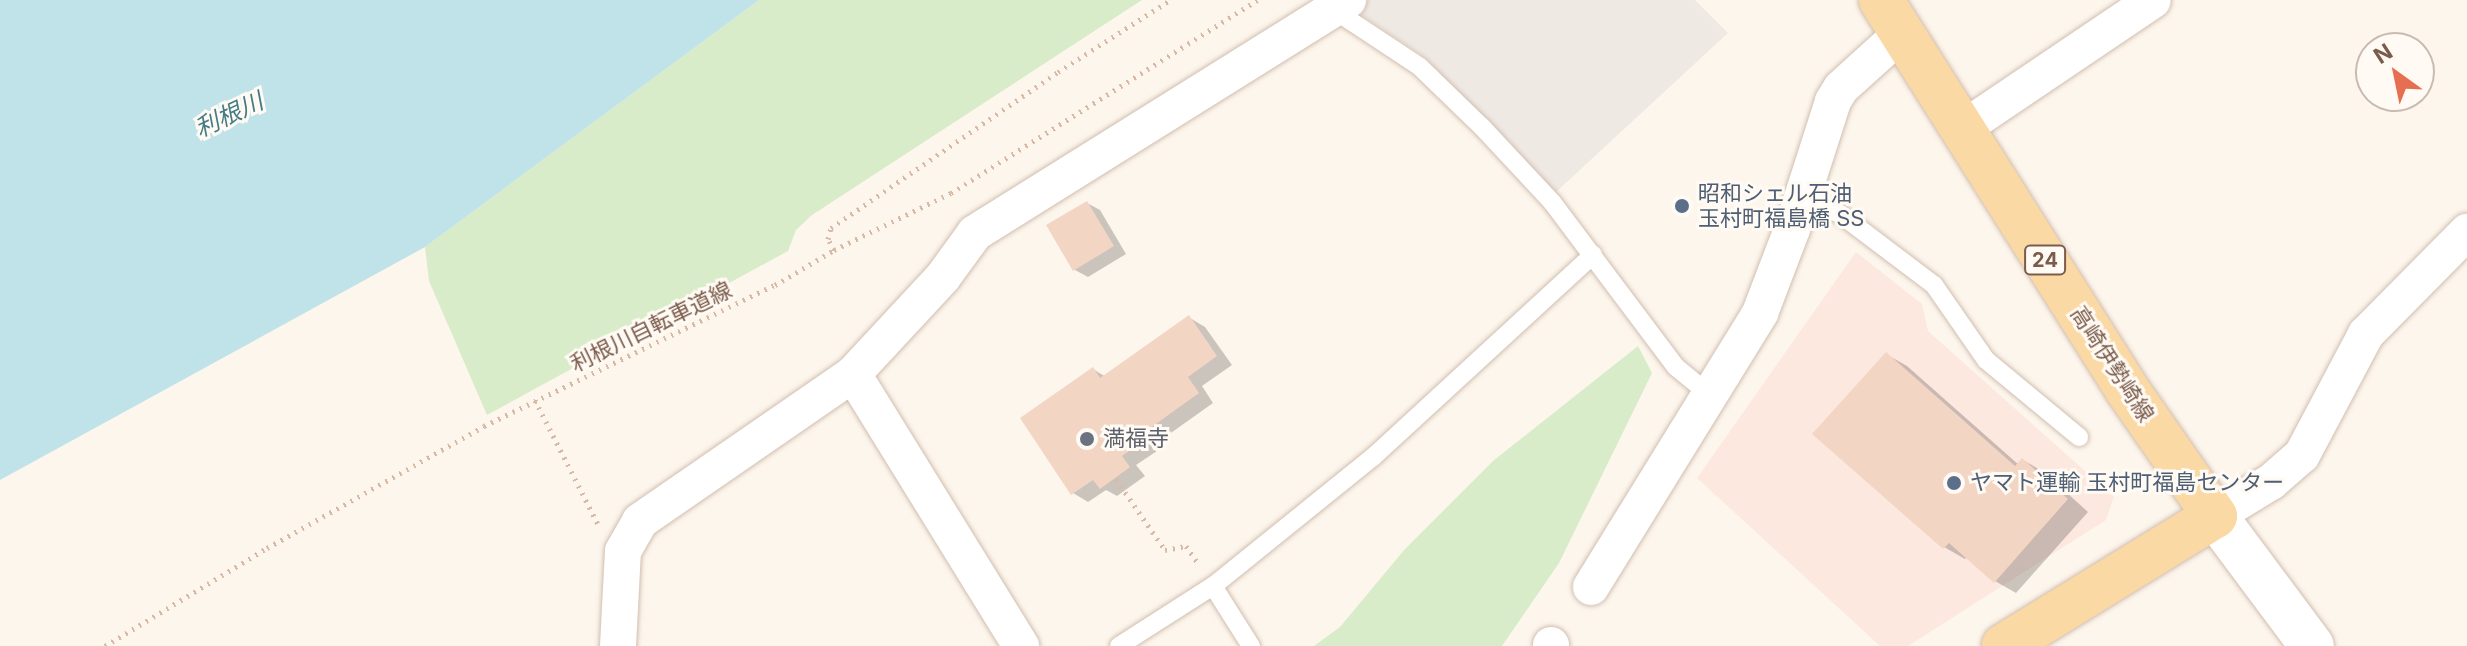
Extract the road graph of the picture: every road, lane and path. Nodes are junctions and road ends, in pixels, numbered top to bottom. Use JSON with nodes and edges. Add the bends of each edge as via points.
{"nodes":[{"id":1,"x":1170,"y":0,"type":"edge"},
{"id":2,"x":1257,"y":0,"type":"edge"},
{"id":3,"x":2153,"y":0,"type":"edge"},
{"id":4,"x":1341,"y":5,"type":"edge"},
{"id":5,"x":1892,"y":16,"type":"edge"},
{"id":6,"x":1962,"y":129,"type":"junction"},
{"id":7,"x":1802,"y":198,"type":"junction"},
{"id":8,"x":2467,"y":232,"type":"edge"},
{"id":9,"x":834,"y":250,"type":"junction"},
{"id":10,"x":1593,"y":255,"type":"junction"},
{"id":11,"x":853,"y":374,"type":"junction"},
{"id":12,"x":1711,"y":396,"type":"junction"},
{"id":13,"x":535,"y":400,"type":"junction"},
{"id":14,"x":2079,"y":437,"type":"dead end"},
{"id":15,"x":1116,"y":479,"type":"dead end"},
{"id":16,"x":2215,"y":516,"type":"junction"},
{"id":17,"x":623,"y":551,"type":"junction"},
{"id":18,"x":1213,"y":586,"type":"junction"},
{"id":19,"x":1591,"y":587,"type":"dead end"},
{"id":20,"x":105,"y":646,"type":"edge"},
{"id":21,"x":618,"y":646,"type":"edge"},
{"id":22,"x":1021,"y":646,"type":"edge"},
{"id":23,"x":1119,"y":646,"type":"edge"},
{"id":24,"x":1251,"y":646,"type":"edge"},
{"id":25,"x":2004,"y":646,"type":"edge"},
{"id":26,"x":2312,"y":646,"type":"edge"}],
"edges":[{"from":1,"to":9,"type":"path","via":[[831,228],[828,239]]},
{"from":2,"to":9,"type":"path","name":"利根川自転車道線","via":[[951,193]]},
{"from":3,"to":6,"type":"street"},
{"from":4,"to":10,"type":"lane","via":[[1420,67],[1552,202]]},
{"from":4,"to":11,"type":"street","via":[[975,233],[943,277]]},
{"from":5,"to":6,"type":"main road","name":"高崎伊勢崎線","number":"24"},
{"from":5,"to":7,"type":"street","via":[[1833,101]]},
{"from":6,"to":16,"type":"main road","name":"高崎伊勢崎線","number":"24","via":[[2126,388]]},
{"from":7,"to":12,"type":"street","via":[[1760,313]]},
{"from":7,"to":14,"type":"lane","via":[[1840,214],[1934,285],[1986,360]]},
{"from":8,"to":16,"type":"street","via":[[2366,334],[2302,455],[2271,482]]},
{"from":9,"to":13,"type":"path","name":"利根川自転車道線","via":[[775,285]]},
{"from":10,"to":12,"type":"lane","via":[[1676,367]]},
{"from":10,"to":18,"type":"lane","via":[[1373,457]]},
{"from":11,"to":17,"type":"street","via":[[640,521]]},
{"from":11,"to":22,"type":"street"},
{"from":12,"to":19,"type":"street"},
{"from":13,"to":17,"type":"path","via":[[596,522]]},
{"from":13,"to":20,"type":"path","name":"利根川自転車道線","via":[[267,548]]},
{"from":15,"to":18,"type":"path","via":[[1165,550],[1186,546]]},
{"from":16,"to":25,"type":"main road"},
{"from":16,"to":26,"type":"street"},
{"from":17,"to":21,"type":"street"},
{"from":18,"to":23,"type":"lane"},
{"from":18,"to":24,"type":"lane"}]}
